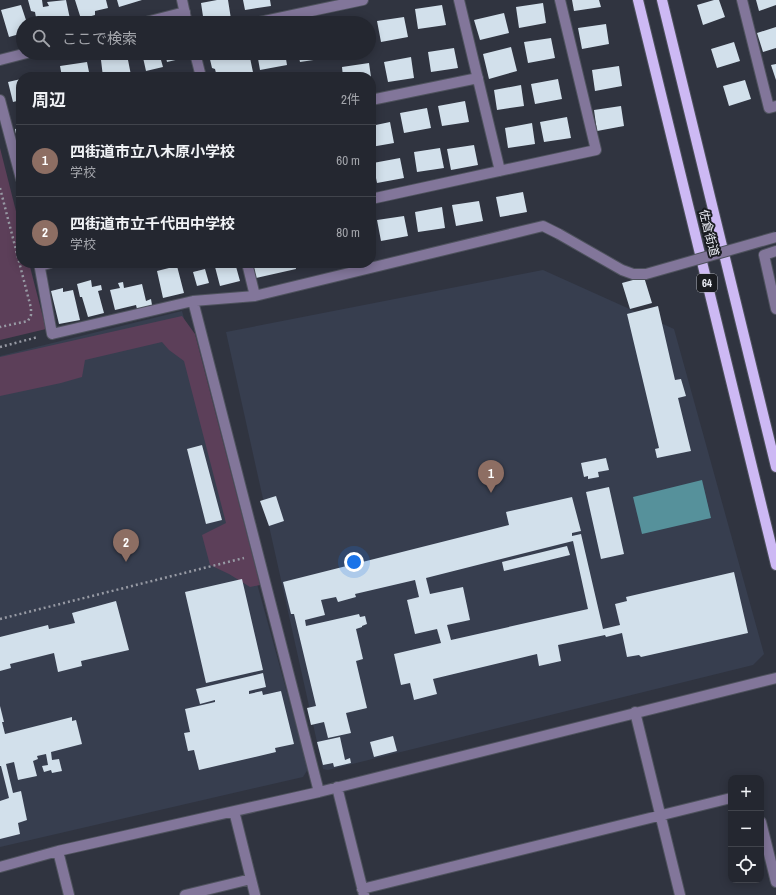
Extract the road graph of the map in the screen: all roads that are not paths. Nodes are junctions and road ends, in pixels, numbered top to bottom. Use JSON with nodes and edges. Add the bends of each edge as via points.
{"nodes":[{"id":1,"x":182,"y":0,"type":"edge"},
{"id":2,"x":363,"y":0,"type":"edge"},
{"id":3,"x":459,"y":0,"type":"edge"},
{"id":4,"x":560,"y":0,"type":"edge"},
{"id":5,"x":638,"y":0,"type":"edge"},
{"id":6,"x":662,"y":0,"type":"edge"},
{"id":7,"x":742,"y":0,"type":"edge"},
{"id":8,"x":184,"y":12,"type":"junction"},
{"id":9,"x":169,"y":16,"type":"edge"},
{"id":10,"x":185,"y":16,"type":"edge"},
{"id":11,"x":289,"y":16,"type":"edge"},
{"id":12,"x":16,"y":56,"type":"edge"},
{"id":13,"x":0,"y":60,"type":"edge"},
{"id":14,"x":197,"y":60,"type":"edge"},
{"id":15,"x":200,"y":72,"type":"edge"},
{"id":16,"x":478,"y":78,"type":"junction"},
{"id":17,"x":376,"y":99,"type":"edge"},
{"id":18,"x":0,"y":100,"type":"edge"},
{"id":19,"x":776,"y":106,"type":"edge"},
{"id":20,"x":16,"y":154,"type":"edge"},
{"id":21,"x":500,"y":171,"type":"junction"},
{"id":22,"x":376,"y":198,"type":"edge"},
{"id":23,"x":776,"y":237,"type":"edge"},
{"id":24,"x":776,"y":251,"type":"edge"},
{"id":25,"x":376,"y":267,"type":"edge"},
{"id":26,"x":40,"y":268,"type":"edge"},
{"id":27,"x":248,"y":268,"type":"edge"},
{"id":28,"x":370,"y":268,"type":"edge"},
{"id":29,"x":255,"y":296,"type":"junction"},
{"id":30,"x":193,"y":301,"type":"junction"},
{"id":31,"x":776,"y":308,"type":"edge"},
{"id":32,"x":776,"y":467,"type":"edge"},
{"id":33,"x":776,"y":565,"type":"edge"},
{"id":34,"x":776,"y":678,"type":"edge"},
{"id":35,"x":635,"y":712,"type":"junction"},
{"id":36,"x":337,"y":787,"type":"junction"},
{"id":37,"x":319,"y":792,"type":"junction"},
{"id":38,"x":728,"y":799,"type":"edge"},
{"id":39,"x":234,"y":811,"type":"junction"},
{"id":40,"x":660,"y":816,"type":"junction"},
{"id":41,"x":764,"y":834,"type":"edge"},
{"id":42,"x":58,"y":851,"type":"junction"},
{"id":43,"x":0,"y":867,"type":"edge"},
{"id":44,"x":251,"y":880,"type":"junction"},
{"id":45,"x":776,"y":882,"type":"edge"},
{"id":46,"x":363,"y":892,"type":"edge"},
{"id":47,"x":69,"y":895,"type":"edge"},
{"id":48,"x":184,"y":895,"type":"edge"},
{"id":49,"x":255,"y":895,"type":"edge"},
{"id":50,"x":680,"y":895,"type":"edge"}],
"edges":[{"from":1,"to":8,"type":"street"},
{"from":2,"to":11,"type":"street"},
{"from":3,"to":16,"type":"street"},
{"from":4,"to":21,"type":"street","via":[[596,150]]},
{"from":5,"to":33,"type":"main road","name":"佐倉街道","number":"64"},
{"from":6,"to":32,"type":"main road","name":"佐倉街道","number":"64"},
{"from":7,"to":19,"type":"street","via":[[769,108]]},
{"from":8,"to":9,"type":"street"},
{"from":8,"to":10,"type":"street"},
{"from":12,"to":13,"type":"street"},
{"from":14,"to":15,"type":"street"},
{"from":16,"to":17,"type":"street"},
{"from":16,"to":21,"type":"street"},
{"from":18,"to":20,"type":"street"},
{"from":21,"to":22,"type":"street"},
{"from":23,"to":25,"type":"street","bridge":true,"via":[[646,274],[633,274],[543,226]]},
{"from":24,"to":31,"type":"street","via":[[764,255]]},
{"from":26,"to":30,"type":"street","via":[[52,334]]},
{"from":27,"to":29,"type":"street"},
{"from":28,"to":29,"type":"street","bridge":true},
{"from":29,"to":30,"type":"street"},
{"from":30,"to":37,"type":"street"},
{"from":34,"to":35,"type":"street"},
{"from":35,"to":36,"type":"street"},
{"from":35,"to":40,"type":"street"},
{"from":36,"to":37,"type":"street"},
{"from":36,"to":46,"type":"street"},
{"from":37,"to":39,"type":"street"},
{"from":38,"to":40,"type":"street"},
{"from":39,"to":42,"type":"street"},
{"from":39,"to":44,"type":"street"},
{"from":40,"to":46,"type":"street"},
{"from":40,"to":50,"type":"street"},
{"from":41,"to":45,"type":"street"},
{"from":42,"to":43,"type":"street"},
{"from":42,"to":47,"type":"street"},
{"from":44,"to":48,"type":"street"},
{"from":44,"to":49,"type":"street"}]}
